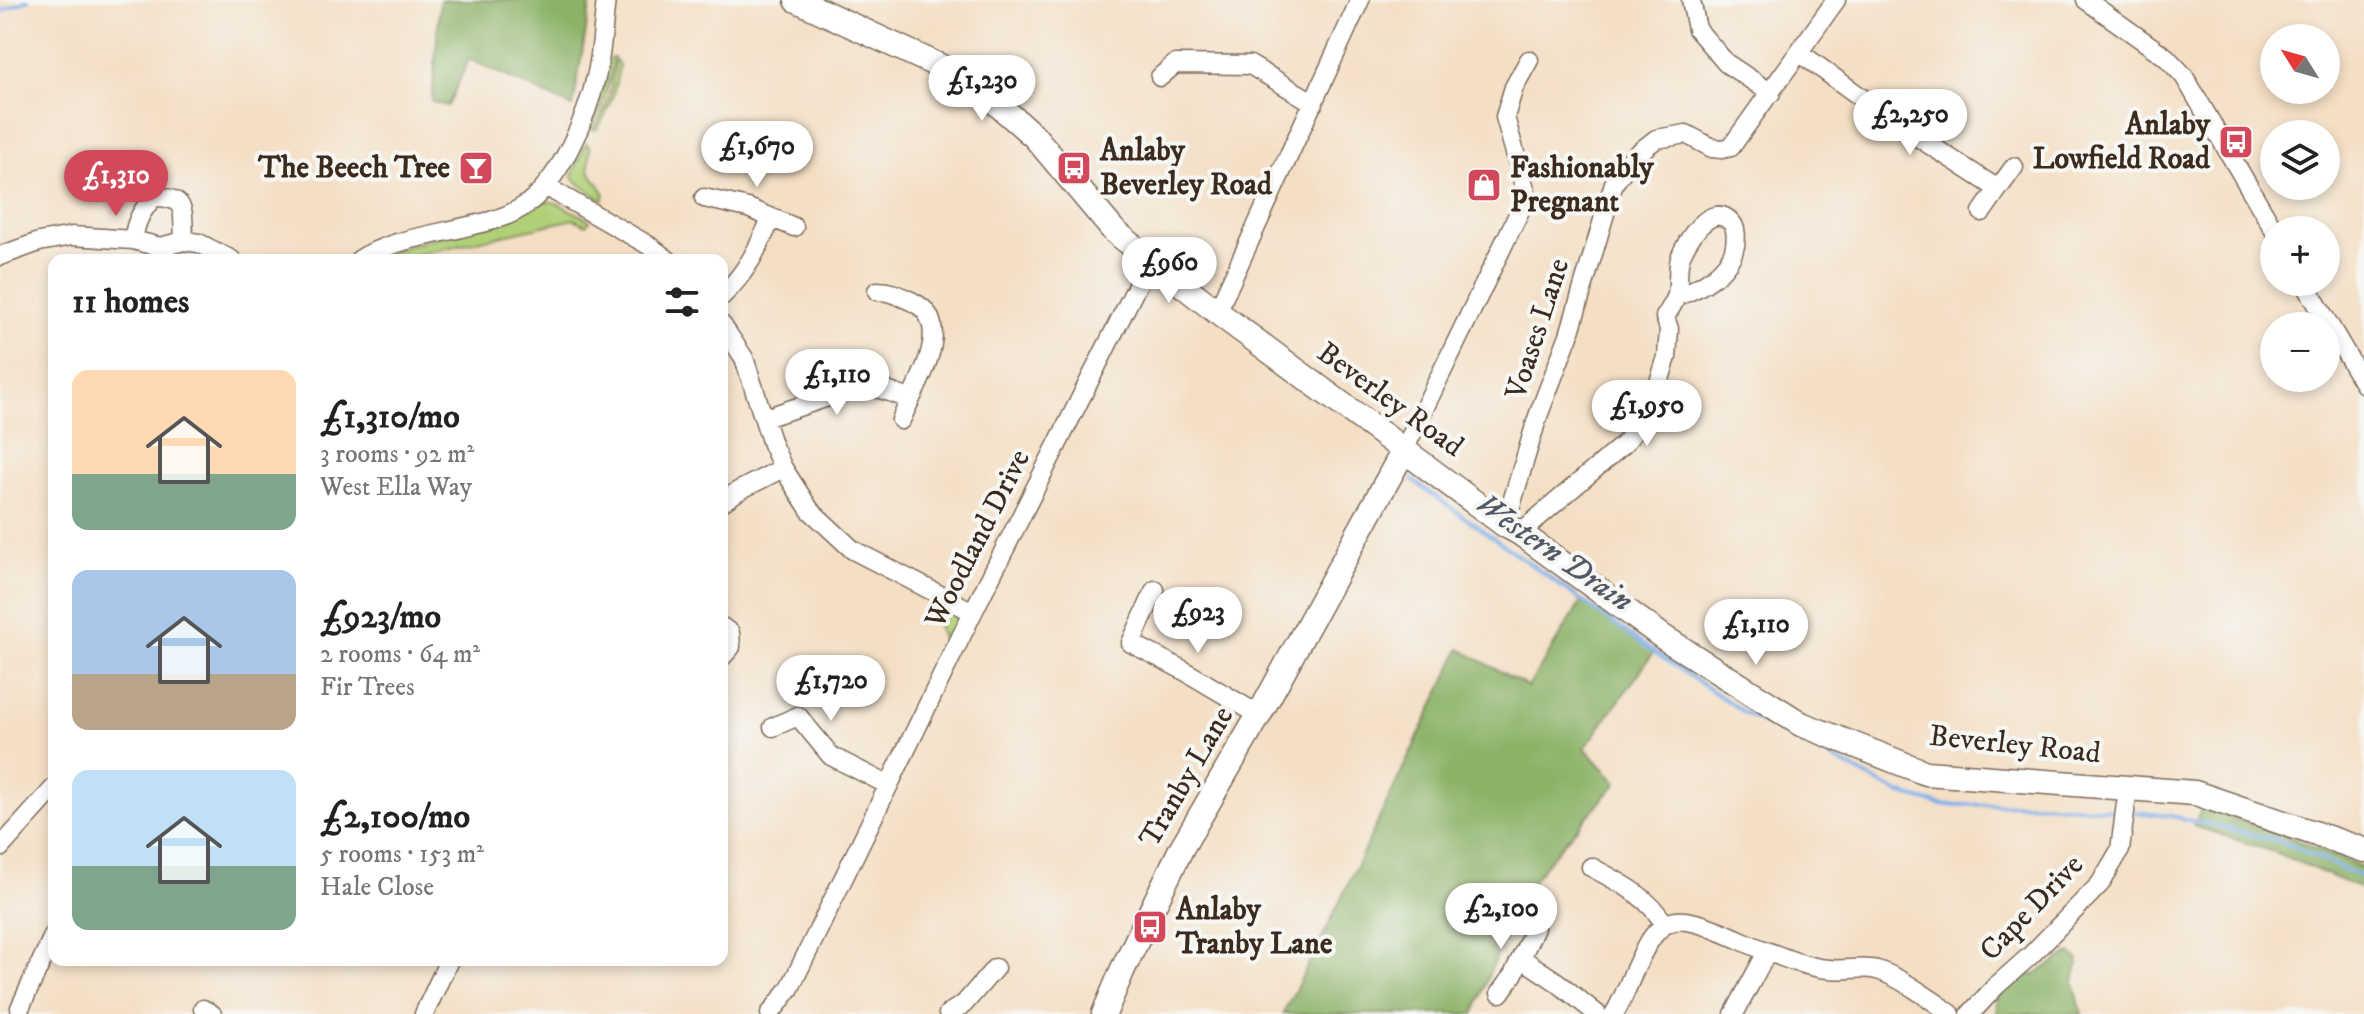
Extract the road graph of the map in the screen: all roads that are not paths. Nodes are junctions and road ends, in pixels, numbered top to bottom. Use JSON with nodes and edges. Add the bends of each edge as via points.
{"nodes":[{"id":1,"x":606,"y":0,"type":"edge"},
{"id":2,"x":797,"y":0,"type":"edge"},
{"id":3,"x":1360,"y":0,"type":"edge"},
{"id":4,"x":1691,"y":0,"type":"edge"},
{"id":5,"x":1836,"y":0,"type":"edge"},
{"id":6,"x":2086,"y":0,"type":"edge"},
{"id":7,"x":1800,"y":53,"type":"junction"},
{"id":8,"x":1530,"y":60,"type":"dead end"},
{"id":9,"x":1157,"y":78,"type":"dead end"},
{"id":10,"x":1771,"y":93,"type":"junction"},
{"id":11,"x":1314,"y":103,"type":"junction"},
{"id":12,"x":2014,"y":167,"type":"dead end"},
{"id":13,"x":545,"y":186,"type":"junction"},
{"id":14,"x":1998,"y":189,"type":"junction"},
{"id":15,"x":704,"y":198,"type":"dead end"},
{"id":16,"x":1982,"y":212,"type":"dead end"},
{"id":17,"x":2266,"y":216,"type":"edge"},
{"id":18,"x":771,"y":219,"type":"junction"},
{"id":19,"x":794,"y":227,"type":"dead end"},
{"id":20,"x":133,"y":240,"type":"junction"},
{"id":21,"x":184,"y":241,"type":"junction"},
{"id":22,"x":648,"y":245,"type":"junction"},
{"id":23,"x":220,"y":254,"type":"edge"},
{"id":24,"x":370,"y":254,"type":"edge"},
{"id":25,"x":641,"y":254,"type":"edge"},
{"id":26,"x":660,"y":254,"type":"edge"},
{"id":27,"x":0,"y":256,"type":"edge"},
{"id":28,"x":1150,"y":260,"type":"junction"},
{"id":29,"x":886,"y":287,"type":"dead end"},
{"id":30,"x":728,"y":290,"type":"edge"},
{"id":31,"x":1677,"y":296,"type":"dead end"},
{"id":32,"x":2313,"y":296,"type":"edge"},
{"id":33,"x":1217,"y":312,"type":"junction"},
{"id":34,"x":728,"y":334,"type":"edge"},
{"id":35,"x":2362,"y":376,"type":"edge"},
{"id":36,"x":909,"y":399,"type":"junction"},
{"id":37,"x":765,"y":418,"type":"junction"},
{"id":38,"x":901,"y":420,"type":"dead end"},
{"id":39,"x":1404,"y":450,"type":"junction"},
{"id":40,"x":783,"y":468,"type":"junction"},
{"id":41,"x":728,"y":498,"type":"edge"},
{"id":42,"x":1512,"y":529,"type":"junction"},
{"id":43,"x":1155,"y":590,"type":"dead end"},
{"id":44,"x":973,"y":612,"type":"junction"},
{"id":45,"x":728,"y":632,"type":"edge"},
{"id":46,"x":728,"y":650,"type":"edge"},
{"id":47,"x":1259,"y":715,"type":"junction"},
{"id":48,"x":773,"y":727,"type":"dead end"},
{"id":49,"x":888,"y":785,"type":"junction"},
{"id":50,"x":2128,"y":788,"type":"junction"},
{"id":51,"x":48,"y":794,"type":"edge"},
{"id":52,"x":4,"y":836,"type":"edge"},
{"id":53,"x":2364,"y":850,"type":"edge"},
{"id":54,"x":1591,"y":867,"type":"dead end"},
{"id":55,"x":1665,"y":925,"type":"junction"},
{"id":56,"x":1535,"y":928,"type":"dead end"},
{"id":57,"x":48,"y":947,"type":"edge"},
{"id":58,"x":1767,"y":952,"type":"junction"},
{"id":59,"x":1521,"y":958,"type":"junction"},
{"id":60,"x":446,"y":966,"type":"edge"},
{"id":61,"x":995,"y":968,"type":"dead end"},
{"id":62,"x":1500,"y":993,"type":"dead end"},
{"id":63,"x":20,"y":1008,"type":"dead end"},
{"id":64,"x":424,"y":1014,"type":"edge"},
{"id":65,"x":770,"y":1014,"type":"edge"},
{"id":66,"x":948,"y":1014,"type":"edge"},
{"id":67,"x":1104,"y":1014,"type":"edge"},
{"id":68,"x":1597,"y":1014,"type":"edge"},
{"id":69,"x":1614,"y":1014,"type":"edge"},
{"id":70,"x":1734,"y":1014,"type":"edge"},
{"id":71,"x":1951,"y":1014,"type":"edge"},
{"id":72,"x":1970,"y":1014,"type":"edge"}],
"edges":[{"from":1,"to":13,"type":"street","via":[[597,73],[587,106]]},
{"from":2,"to":28,"type":"main road","name":"Beverley Road","via":[[948,70],[987,95],[1035,137],[1114,231]]},
{"from":3,"to":11,"type":"street"},
{"from":4,"to":10,"type":"street","via":[[1697,29],[1726,63]]},
{"from":5,"to":7,"type":"street","name":"Voases Lane"},
{"from":6,"to":17,"type":"street","via":[[2184,76]]},
{"from":7,"to":10,"type":"street","name":"Voases Lane"},
{"from":7,"to":14,"type":"street"},
{"from":8,"to":39,"type":"street","via":[[1505,117],[1527,196]]},
{"from":9,"to":11,"type":"street","via":[[1175,64],[1250,65]]},
{"from":10,"to":42,"type":"street","name":"Voases Lane","via":[[1731,147],[1712,148],[1686,134],[1656,139],[1633,157],[1614,183],[1569,335],[1538,416]]},
{"from":11,"to":33,"type":"street"},
{"from":12,"to":14,"type":"street"},
{"from":13,"to":22,"type":"street"},
{"from":13,"to":24,"type":"street","via":[[509,214]]},
{"from":14,"to":16,"type":"street"},
{"from":15,"to":18,"type":"street"},
{"from":18,"to":19,"type":"street"},
{"from":18,"to":30,"type":"street","via":[[754,258]]},
{"from":20,"to":21,"type":"street","via":[[160,247]]},
{"from":20,"to":21,"type":"street","via":[[141,211],[154,197],[171,197],[184,218]]},
{"from":20,"to":27,"type":"street","via":[[72,236]]},
{"from":21,"to":23,"type":"street"},
{"from":22,"to":25,"type":"street"},
{"from":22,"to":26,"type":"street"},
{"from":28,"to":33,"type":"main road","name":"Beverley Road"},
{"from":28,"to":44,"type":"street","name":"Woodland Drive"},
{"from":29,"to":36,"type":"street","via":[[921,306],[931,318],[925,370]]},
{"from":31,"to":42,"type":"street","via":[[1665,317],[1667,357],[1643,420],[1624,444]]},
{"from":32,"to":35,"type":"street"},
{"from":33,"to":39,"type":"main road","name":"Beverley Road"},
{"from":34,"to":37,"type":"street","via":[[744,358]]},
{"from":36,"to":37,"type":"street","via":[[867,386]]},
{"from":36,"to":38,"type":"street"},
{"from":37,"to":40,"type":"street"},
{"from":39,"to":42,"type":"main road","name":"Beverley Road"},
{"from":39,"to":47,"type":"main road","name":"Tranby Lane"},
{"from":40,"to":41,"type":"street"},
{"from":40,"to":44,"type":"street","via":[[810,510],[853,550]]},
{"from":42,"to":50,"type":"main road","name":"Beverley Road","via":[[1663,637],[1801,724],[1926,773]]},
{"from":43,"to":47,"type":"street","via":[[1131,643]]},
{"from":44,"to":49,"type":"street","name":"Woodland Drive"},
{"from":45,"to":46,"type":"street"},
{"from":47,"to":67,"type":"main road","name":"Tranby Lane","via":[[1181,849]]},
{"from":48,"to":49,"type":"street","via":[[798,716],[831,756]]},
{"from":49,"to":65,"type":"street","name":"Woodland Drive","via":[[790,988]]},
{"from":50,"to":53,"type":"main road","name":"Beverley Road","via":[[2195,793]]},
{"from":50,"to":72,"type":"street","name":"Cape Drive","via":[[2120,850],[2100,884]]},
{"from":51,"to":52,"type":"street"},
{"from":54,"to":55,"type":"street","via":[[1634,890]]},
{"from":55,"to":58,"type":"street","via":[[1687,920]]},
{"from":55,"to":69,"type":"street","via":[[1642,953]]},
{"from":56,"to":59,"type":"street"},
{"from":57,"to":63,"type":"street"},
{"from":58,"to":70,"type":"street"},
{"from":58,"to":71,"type":"street","via":[[1829,970],[1877,970]]},
{"from":59,"to":62,"type":"street"},
{"from":59,"to":68,"type":"street"},
{"from":60,"to":64,"type":"street"},
{"from":61,"to":66,"type":"street","via":[[964,1004]]}]}
